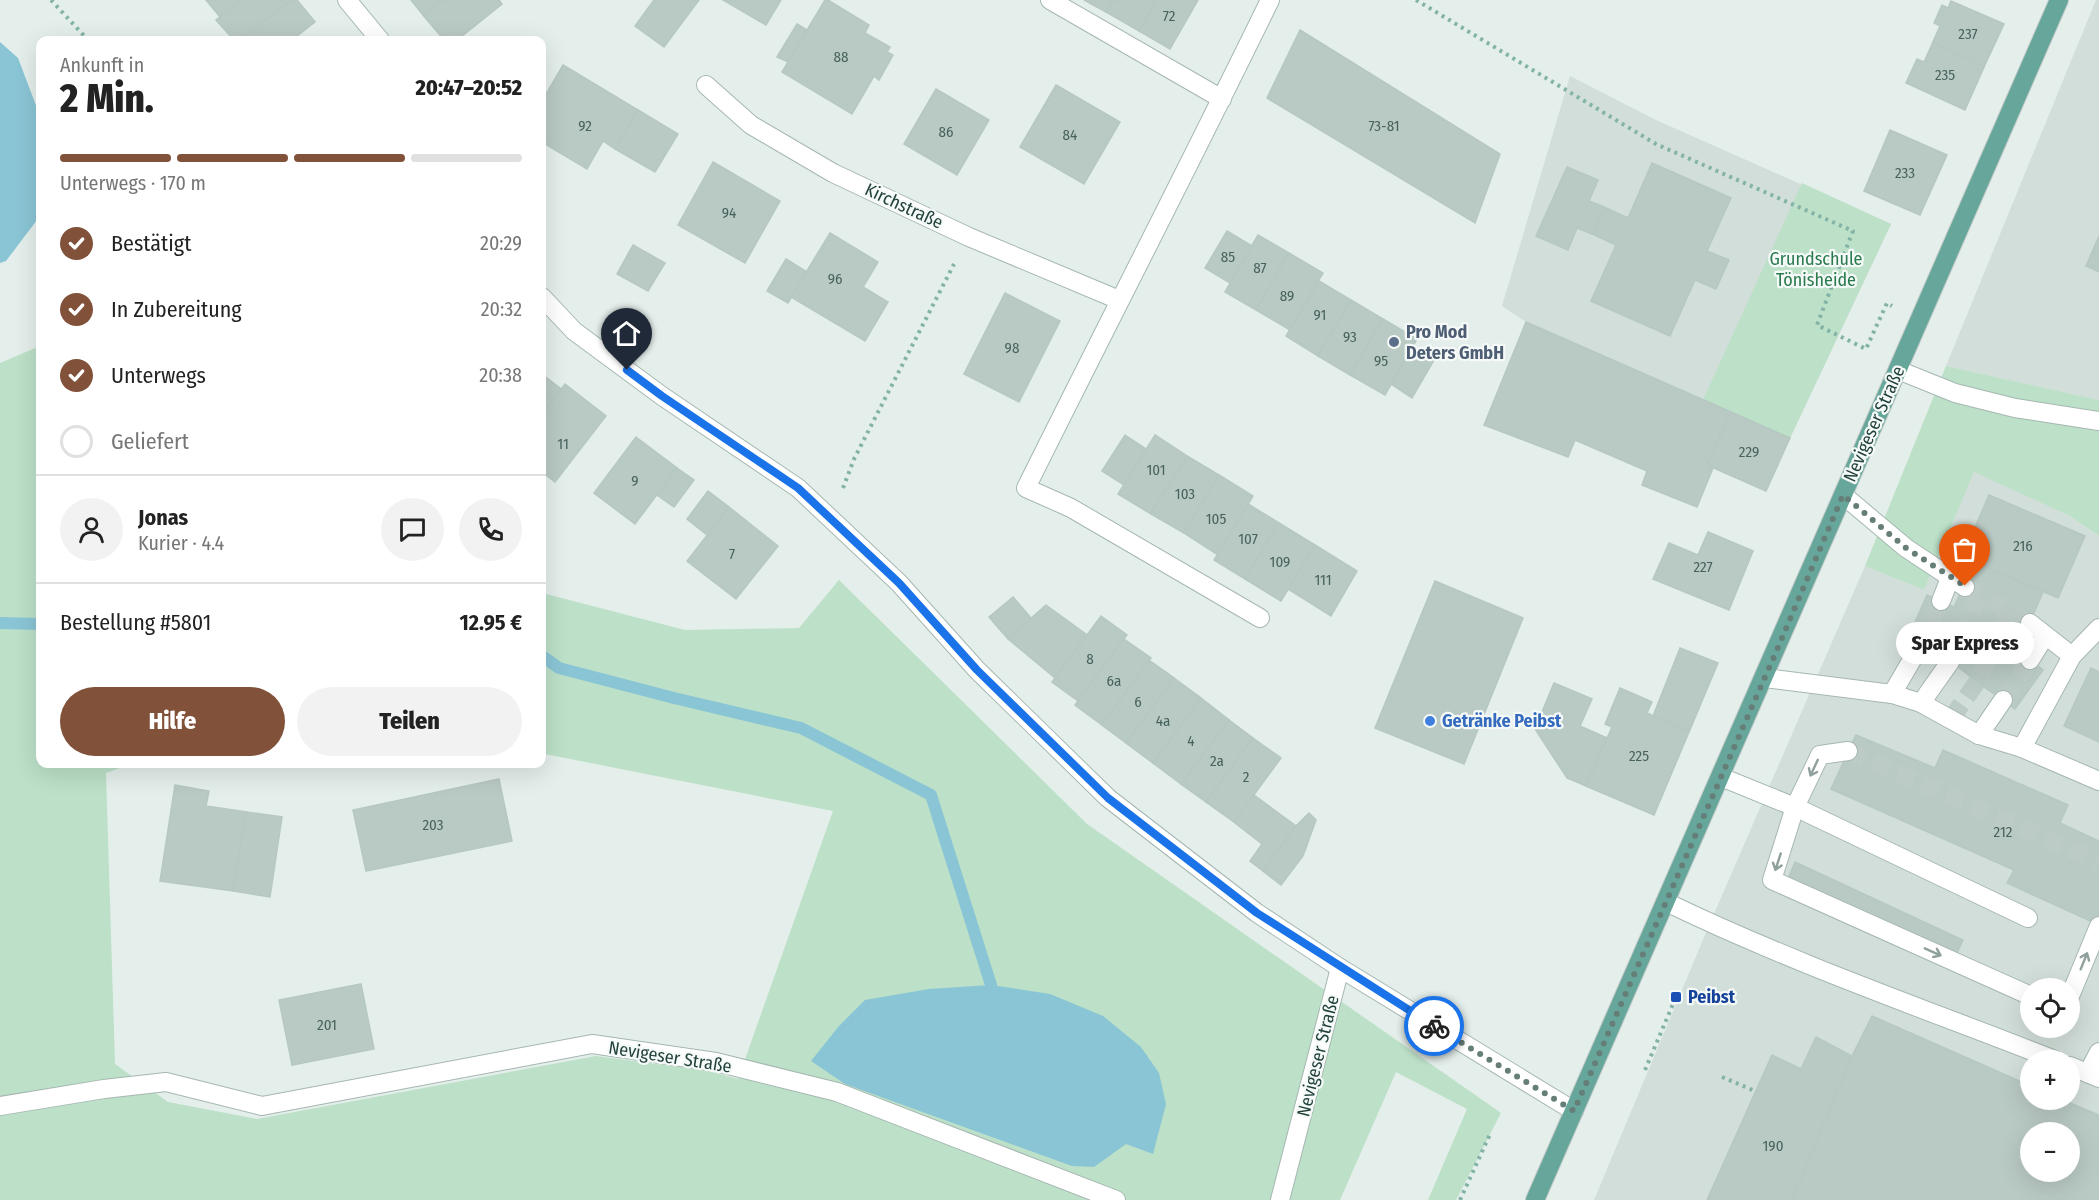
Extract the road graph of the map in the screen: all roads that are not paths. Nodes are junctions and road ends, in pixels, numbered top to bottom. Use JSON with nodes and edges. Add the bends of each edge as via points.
{"nodes":[{"id":1,"x":347,"y":0,"type":"edge"},
{"id":2,"x":1050,"y":0,"type":"edge"},
{"id":3,"x":1270,"y":0,"type":"edge"},
{"id":4,"x":2059,"y":0,"type":"edge"},
{"id":5,"x":377,"y":36,"type":"edge"},
{"id":6,"x":706,"y":86,"type":"dead end"},
{"id":7,"x":1222,"y":99,"type":"junction"},
{"id":8,"x":1119,"y":300,"type":"junction"},
{"id":9,"x":546,"y":301,"type":"edge"},
{"id":10,"x":1898,"y":370,"type":"junction"},
{"id":11,"x":2099,"y":422,"type":"edge"},
{"id":12,"x":1843,"y":495,"type":"junction"},
{"id":13,"x":1941,"y":601,"type":"tunnel mouth"},
{"id":14,"x":1260,"y":618,"type":"dead end"},
{"id":15,"x":2030,"y":623,"type":"tunnel mouth"},
{"id":16,"x":2099,"y":628,"type":"edge"},
{"id":17,"x":2045,"y":636,"type":"junction"},
{"id":18,"x":1920,"y":646,"type":"tunnel mouth"},
{"id":19,"x":2072,"y":656,"type":"junction"},
{"id":20,"x":2030,"y":660,"type":"tunnel mouth"},
{"id":21,"x":1950,"y":662,"type":"tunnel mouth"},
{"id":22,"x":1765,"y":678,"type":"junction"},
{"id":23,"x":1892,"y":694,"type":"junction"},
{"id":24,"x":2002,"y":700,"type":"tunnel mouth"},
{"id":25,"x":1921,"y":703,"type":"junction"},
{"id":26,"x":1979,"y":735,"type":"junction"},
{"id":27,"x":2022,"y":748,"type":"junction"},
{"id":28,"x":1848,"y":752,"type":"tunnel mouth"},
{"id":29,"x":1721,"y":777,"type":"junction"},
{"id":30,"x":2099,"y":781,"type":"edge"},
{"id":31,"x":1796,"y":807,"type":"junction"},
{"id":32,"x":1666,"y":902,"type":"junction"},
{"id":33,"x":2028,"y":918,"type":"dead end"},
{"id":34,"x":2099,"y":926,"type":"edge"},
{"id":35,"x":1340,"y":968,"type":"junction"},
{"id":36,"x":2077,"y":978,"type":"edge"},
{"id":37,"x":2020,"y":991,"type":"edge"},
{"id":38,"x":2030,"y":1050,"type":"edge"},
{"id":39,"x":2099,"y":1052,"type":"edge"},
{"id":40,"x":2093,"y":1076,"type":"edge"},
{"id":41,"x":0,"y":1107,"type":"edge"},
{"id":42,"x":1574,"y":1111,"type":"junction"},
{"id":43,"x":1116,"y":1200,"type":"edge"},
{"id":44,"x":1281,"y":1200,"type":"edge"},
{"id":45,"x":1535,"y":1200,"type":"edge"}],
"edges":[{"from":1,"to":5,"type":"street"},
{"from":2,"to":7,"type":"street"},
{"from":3,"to":7,"type":"street"},
{"from":4,"to":10,"type":"main road","name":"Nevigeser Straße"},
{"from":6,"to":8,"type":"street","name":"Kirchstraße","via":[[751,124],[833,173],[969,237]]},
{"from":7,"to":8,"type":"street"},
{"from":8,"to":14,"type":"street","via":[[1026,488],[1071,507]]},
{"from":9,"to":35,"type":"street","via":[[574,331],[798,488],[899,583],[977,670],[1108,798],[1257,913]]},
{"from":10,"to":11,"type":"street","via":[[1955,393]]},
{"from":10,"to":12,"type":"main road","name":"Nevigeser Straße"},
{"from":12,"to":13,"type":"street","via":[[1906,548],[1957,582]]},
{"from":12,"to":22,"type":"main road","name":"Nevigeser Straße"},
{"from":15,"to":17,"type":"street"},
{"from":16,"to":19,"type":"street"},
{"from":17,"to":19,"type":"street"},
{"from":17,"to":20,"type":"street"},
{"from":18,"to":23,"type":"street"},
{"from":19,"to":27,"type":"street"},
{"from":21,"to":25,"type":"street"},
{"from":22,"to":23,"type":"street"},
{"from":22,"to":29,"type":"main road","name":"Nevigeser Straße"},
{"from":23,"to":25,"type":"street"},
{"from":24,"to":26,"type":"street"},
{"from":25,"to":26,"type":"street"},
{"from":26,"to":27,"type":"street"},
{"from":27,"to":30,"type":"street"},
{"from":28,"to":31,"type":"street","one_way":true,"via":[[1820,755]]},
{"from":29,"to":31,"type":"street"},
{"from":29,"to":32,"type":"main road","name":"Nevigeser Straße"},
{"from":31,"to":33,"type":"street"},
{"from":31,"to":37,"type":"street","one_way":true,"via":[[1772,880]]},
{"from":32,"to":38,"type":"street"},
{"from":32,"to":42,"type":"main road","name":"Nevigeser Straße"},
{"from":36,"to":34,"type":"street","one_way":true},
{"from":35,"to":42,"type":"street","name":"Nevigeser Straße"},
{"from":35,"to":44,"type":"street","name":"Nevigeser Straße"},
{"from":39,"to":40,"type":"street"},
{"from":41,"to":43,"type":"street","name":"Nevigeser Straße","via":[[166,1082],[262,1106],[592,1044],[716,1062],[837,1092]]},
{"from":42,"to":45,"type":"main road","name":"Nevigeser Straße"}]}
